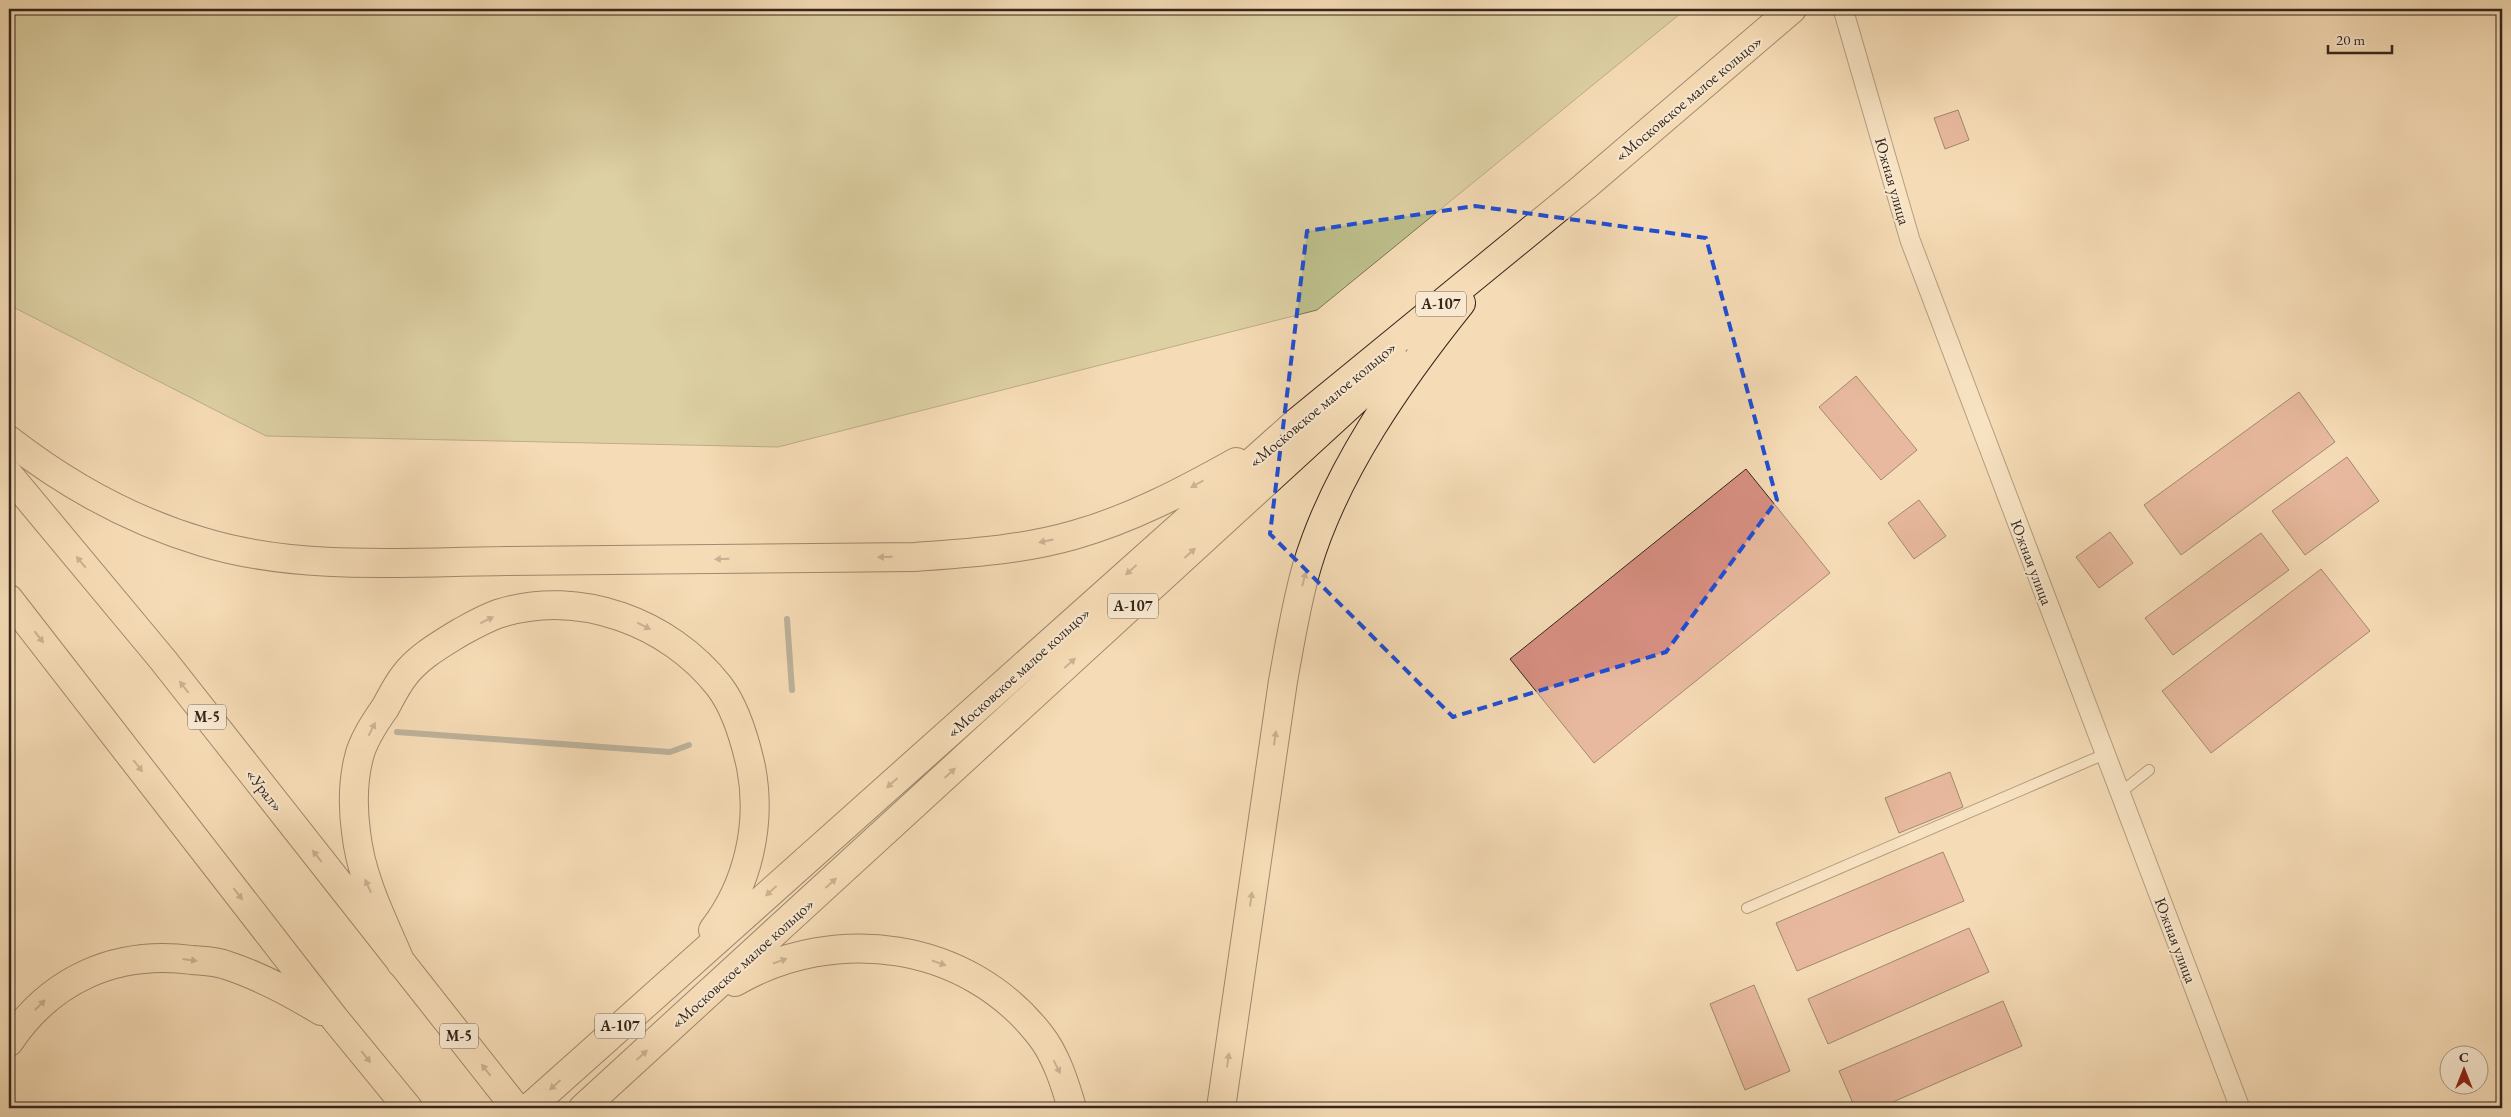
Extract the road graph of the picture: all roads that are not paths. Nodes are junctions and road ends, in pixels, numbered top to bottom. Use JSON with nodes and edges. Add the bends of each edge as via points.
{"nodes":[{"id":1,"x":1792,"y":9,"type":"edge"},
{"id":2,"x":1843,"y":9,"type":"edge"},
{"id":3,"x":1584,"y":187,"type":"junction"},
{"id":4,"x":1464,"y":299,"type":"junction"},
{"id":5,"x":1298,"y":422,"type":"junction"},
{"id":6,"x":9,"y":440,"type":"edge"},
{"id":7,"x":9,"y":475,"type":"edge"},
{"id":8,"x":9,"y":599,"type":"edge"},
{"id":9,"x":2105,"y":754,"type":"junction"},
{"id":10,"x":2149,"y":770,"type":"dead end"},
{"id":11,"x":2120,"y":793,"type":"junction"},
{"id":12,"x":1747,"y":908,"type":"dead end"},
{"id":13,"x":402,"y":963,"type":"junction"},
{"id":14,"x":658,"y":992,"type":"junction"},
{"id":15,"x":335,"y":1019,"type":"junction"},
{"id":16,"x":678,"y":1022,"type":"junction"},
{"id":17,"x":9,"y":1042,"type":"edge"},
{"id":18,"x":408,"y":1108,"type":"edge"},
{"id":19,"x":516,"y":1108,"type":"edge"},
{"id":20,"x":529,"y":1108,"type":"edge"},
{"id":21,"x":583,"y":1108,"type":"edge"},
{"id":22,"x":1072,"y":1108,"type":"edge"},
{"id":23,"x":1221,"y":1108,"type":"edge"},
{"id":24,"x":2240,"y":1108,"type":"edge"}],
"edges":[{"from":1,"to":3,"type":"highway","name":"«Московское малое кольцо»","number":"А-107"},
{"from":2,"to":9,"type":"street","name":"Южная улица","via":[[1910,240]]},
{"from":3,"to":4,"type":"highway","name":"«Московское малое кольцо»","number":"А-107"},
{"from":3,"to":5,"type":"highway","name":"«Московское малое кольцо»","number":"А-107"},
{"from":16,"to":4,"type":"highway","name":"«Московское малое кольцо»","number":"А-107","one_way":true},
{"from":23,"to":4,"type":"highway","one_way":true,"via":[[1283,681],[1307,566],[1325,515],[1350,466],[1390,401]]},
{"from":5,"to":6,"type":"highway","one_way":true,"via":[[1175,496],[1083,532],[1028,546],[915,556],[368,563],[262,554],[205,543],[107,504],[37,462]]},
{"from":5,"to":14,"type":"highway","name":"«Московское малое кольцо»","number":"А-107","one_way":true},
{"from":13,"to":7,"type":"highway","name":"«Урал»","number":"М-5","one_way":true,"via":[[163,660]]},
{"from":8,"to":15,"type":"highway","one_way":true},
{"from":9,"to":11,"type":"street","name":"Южная улица"},
{"from":9,"to":12,"type":"lane"},
{"from":10,"to":11,"type":"lane"},
{"from":11,"to":24,"type":"street","name":"Южная улица"},
{"from":13,"to":14,"type":"highway","one_way":true,"via":[[363,875],[356,830],[355,786],[359,756],[374,725],[405,675],[432,650],[465,630],[501,613],[539,606],[578,606],[642,624],[673,642],[695,661],[719,686],[736,717],[749,756],[755,817],[742,882],[728,912]]},
{"from":19,"to":13,"type":"highway","name":"«Урал»","number":"М-5","one_way":true},
{"from":14,"to":20,"type":"highway","name":"«Московское малое кольцо»","number":"А-107","one_way":true},
{"from":17,"to":15,"type":"highway","one_way":true,"via":[[52,993],[82,976],[124,961],[172,957],[224,964],[280,985]]},
{"from":15,"to":18,"type":"highway","one_way":true},
{"from":21,"to":16,"type":"highway","name":"«Московское малое кольцо»","number":"А-107","one_way":true},
{"from":16,"to":22,"type":"highway","one_way":true,"via":[[730,984],[781,960],[813,951],[847,947],[912,954],[966,972],[1010,1001],[1041,1036],[1065,1083]]}]}
